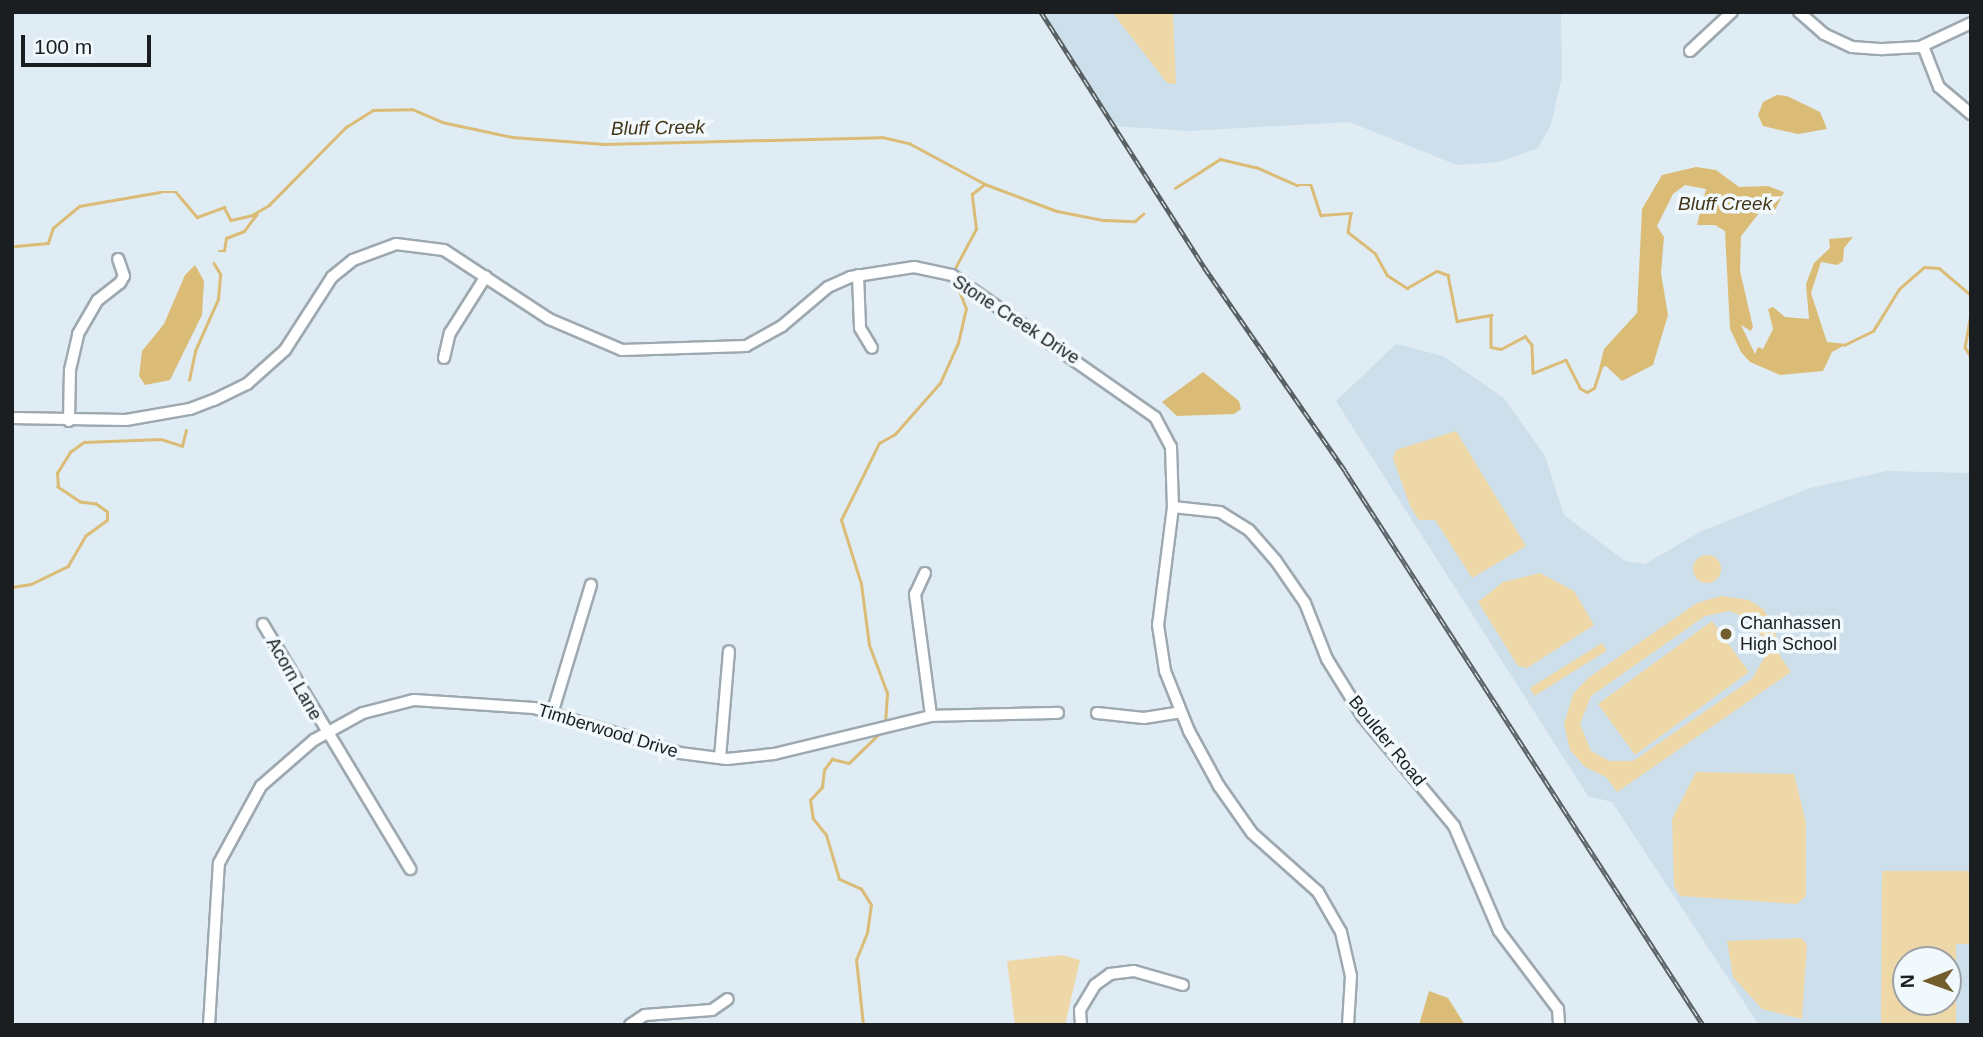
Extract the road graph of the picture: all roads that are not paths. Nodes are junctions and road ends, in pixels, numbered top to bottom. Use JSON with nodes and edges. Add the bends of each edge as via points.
{"nodes":[{"id":1,"x":1732,"y":12,"type":"edge"},
{"id":2,"x":1799,"y":12,"type":"edge"},
{"id":3,"x":1971,"y":23,"type":"edge"},
{"id":4,"x":1923,"y":46,"type":"junction"},
{"id":5,"x":1690,"y":51,"type":"dead end"},
{"id":6,"x":1971,"y":114,"type":"edge"},
{"id":7,"x":118,"y":259,"type":"dead end"},
{"id":8,"x":858,"y":275,"type":"junction"},
{"id":9,"x":486,"y":276,"type":"junction"},
{"id":10,"x":872,"y":348,"type":"dead end"},
{"id":11,"x":444,"y":358,"type":"dead end"},
{"id":12,"x":12,"y":418,"type":"edge"},
{"id":13,"x":69,"y":421,"type":"junction"},
{"id":14,"x":1173,"y":507,"type":"junction"},
{"id":15,"x":925,"y":573,"type":"dead end"},
{"id":16,"x":591,"y":585,"type":"dead end"},
{"id":17,"x":262,"y":624,"type":"dead end"},
{"id":18,"x":729,"y":651,"type":"dead end"},
{"id":19,"x":1181,"y":712,"type":"junction"},
{"id":20,"x":1058,"y":713,"type":"dead end"},
{"id":21,"x":1097,"y":713,"type":"dead end"},
{"id":22,"x":552,"y":714,"type":"junction"},
{"id":23,"x":930,"y":716,"type":"junction"},
{"id":24,"x":326,"y":733,"type":"junction"},
{"id":25,"x":720,"y":758,"type":"junction"},
{"id":26,"x":410,"y":869,"type":"dead end"},
{"id":27,"x":1183,"y":985,"type":"dead end"},
{"id":28,"x":728,"y":999,"type":"dead end"},
{"id":29,"x":209,"y":1025,"type":"edge"},
{"id":30,"x":630,"y":1025,"type":"edge"},
{"id":31,"x":1081,"y":1025,"type":"edge"},
{"id":32,"x":1348,"y":1025,"type":"edge"},
{"id":33,"x":1559,"y":1025,"type":"edge"}],
"edges":[{"from":1,"to":5,"type":"street"},
{"from":2,"to":4,"type":"street","via":[[1824,34],[1852,47]]},
{"from":3,"to":4,"type":"street"},
{"from":4,"to":6,"type":"street","via":[[1939,87]]},
{"from":7,"to":13,"type":"street","via":[[124,276],[120,284],[86,314],[70,370]]},
{"from":8,"to":9,"type":"street","name":"Stone Creek Drive","via":[[828,286],[782,326],[746,346],[634,350],[622,350],[549,319]]},
{"from":8,"to":10,"type":"street","via":[[860,328]]},
{"from":8,"to":14,"type":"street","name":"Stone Creek Drive","via":[[914,267],[952,275],[1113,384],[1155,417],[1171,447]]},
{"from":9,"to":11,"type":"street","via":[[450,334]]},
{"from":9,"to":13,"type":"street","name":"Stone Creek Drive","via":[[444,250],[421,244],[373,250],[332,277],[285,350],[247,384],[190,409],[126,420]]},
{"from":12,"to":13,"type":"street","name":"Stone Creek Drive"},
{"from":14,"to":19,"type":"street","name":"Stone Creek Drive","via":[[1158,625],[1165,671]]},
{"from":14,"to":33,"type":"street","name":"Boulder Road","via":[[1220,512],[1249,530],[1276,561],[1305,603],[1327,659],[1363,717],[1454,826],[1499,931],[1558,1009]]},
{"from":15,"to":23,"type":"street","via":[[915,594]]},
{"from":16,"to":22,"type":"street"},
{"from":17,"to":24,"type":"street","name":"Acorn Lane"},
{"from":18,"to":25,"type":"street"},
{"from":19,"to":21,"type":"street","via":[[1144,718]]},
{"from":19,"to":32,"type":"street","name":"Stone Creek Drive","via":[[1219,786],[1252,833],[1318,892],[1342,932],[1351,976]]},
{"from":20,"to":23,"type":"street","name":"Timberwood Drive"},
{"from":22,"to":24,"type":"street","name":"Timberwood Drive","via":[[459,700],[414,700],[363,713]]},
{"from":22,"to":25,"type":"street","name":"Timberwood Drive","via":[[680,753]]},
{"from":23,"to":25,"type":"street","name":"Timberwood Drive","via":[[774,754]]},
{"from":24,"to":26,"type":"street","name":"Acorn Lane"},
{"from":24,"to":29,"type":"street","name":"Timberwood Drive","via":[[261,786],[219,863]]},
{"from":27,"to":31,"type":"street","via":[[1134,971],[1110,974],[1095,985],[1085,1002]]},
{"from":28,"to":30,"type":"street","via":[[712,1010],[645,1015]]}]}
